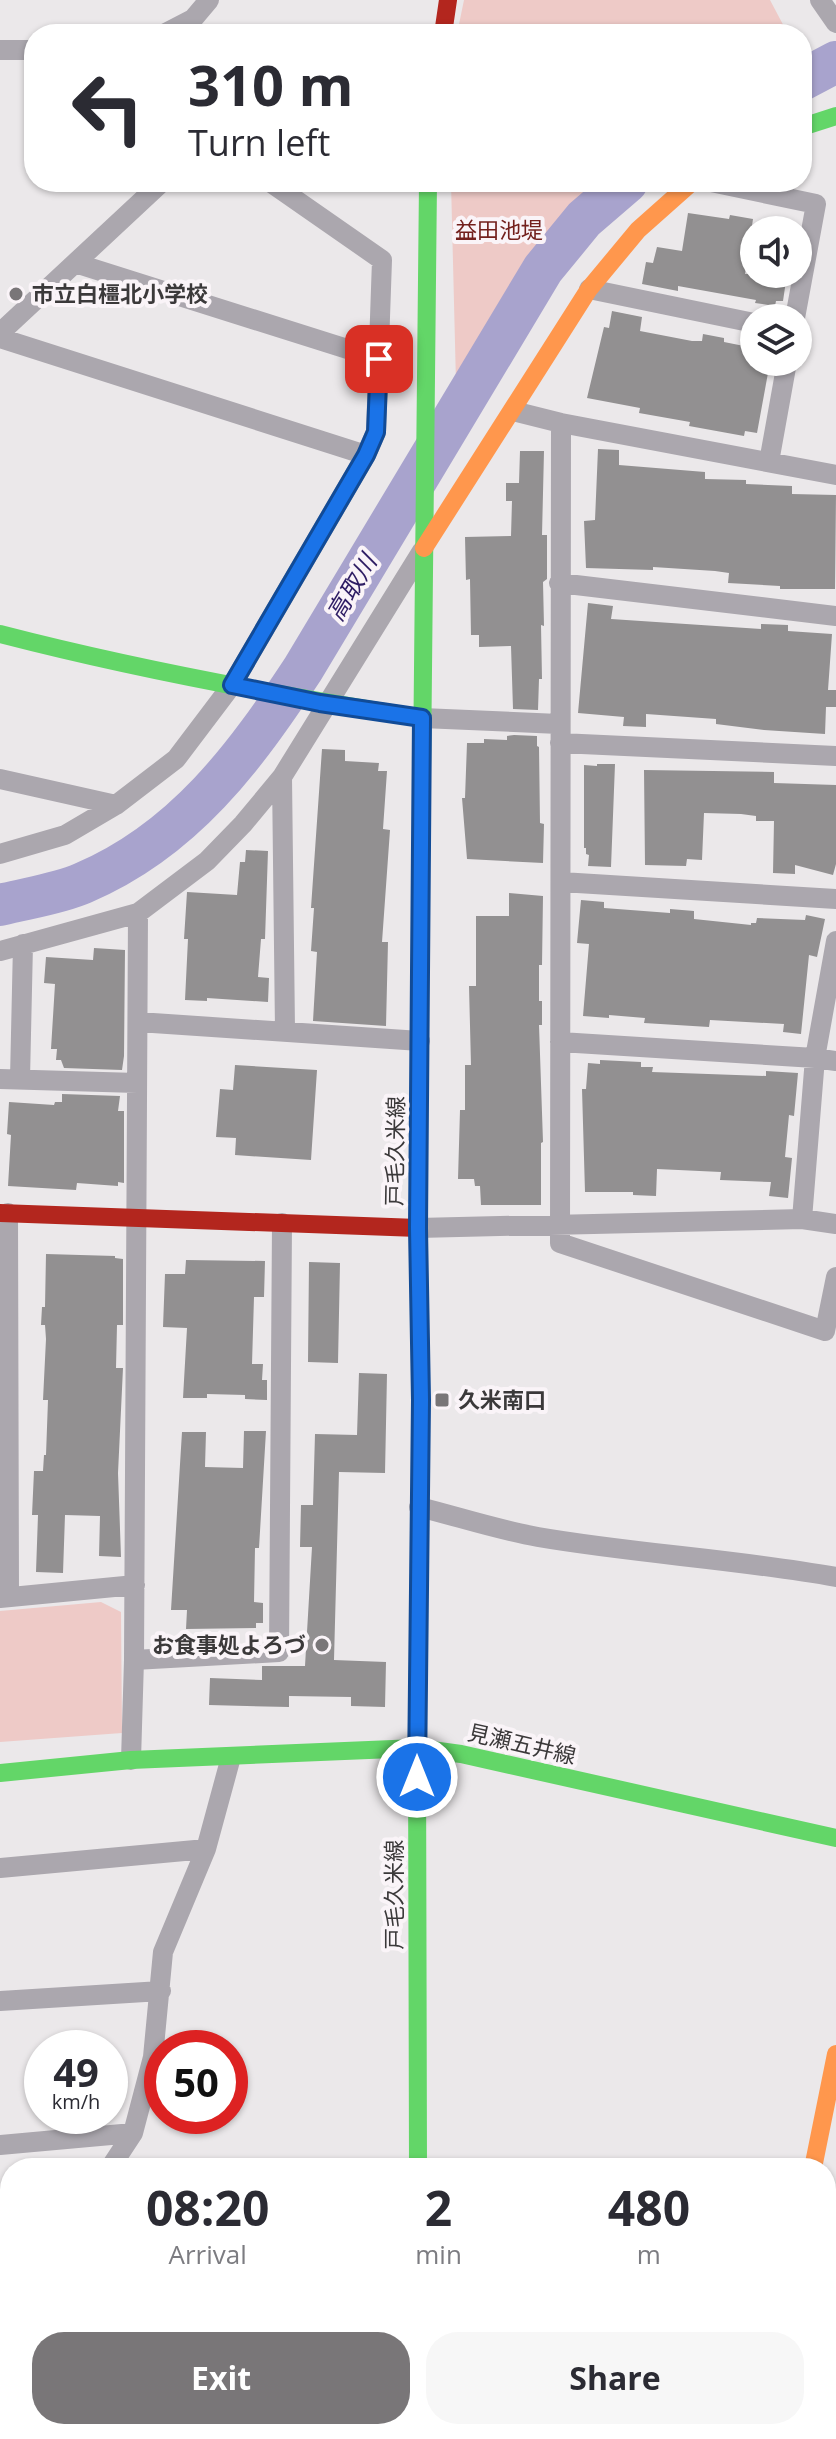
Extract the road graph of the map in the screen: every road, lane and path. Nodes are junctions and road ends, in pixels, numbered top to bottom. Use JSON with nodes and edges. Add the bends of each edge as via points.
{"nodes":[{"id":1,"x":209,"y":0,"type":"edge"},
{"id":2,"x":448,"y":0,"type":"edge"},
{"id":3,"x":194,"y":24,"type":"edge"},
{"id":4,"x":444,"y":24,"type":"edge"},
{"id":5,"x":0,"y":50,"type":"edge"},
{"id":6,"x":24,"y":50,"type":"edge"},
{"id":7,"x":836,"y":116,"type":"edge"},
{"id":8,"x":812,"y":124,"type":"edge"},
{"id":9,"x":151,"y":192,"type":"edge"},
{"id":10,"x":284,"y":192,"type":"edge"},
{"id":11,"x":428,"y":192,"type":"edge"},
{"id":12,"x":681,"y":192,"type":"edge"},
{"id":13,"x":759,"y":192,"type":"edge"},
{"id":14,"x":75,"y":263,"type":"junction"},
{"id":15,"x":589,"y":289,"type":"junction"},
{"id":16,"x":798,"y":304,"type":"edge"},
{"id":17,"x":740,"y":320,"type":"edge"},
{"id":18,"x":0,"y":335,"type":"edge"},
{"id":19,"x":379,"y":359,"type":"junction"},
{"id":20,"x":784,"y":376,"type":"edge"},
{"id":21,"x":513,"y":411,"type":"junction"},
{"id":22,"x":561,"y":423,"type":"junction"},
{"id":23,"x":366,"y":455,"type":"junction"},
{"id":24,"x":769,"y":462,"type":"junction"},
{"id":25,"x":836,"y":475,"type":"edge"},
{"id":26,"x":424,"y":537,"type":"junction"},
{"id":27,"x":559,"y":583,"type":"junction"},
{"id":28,"x":836,"y":616,"type":"edge"},
{"id":29,"x":0,"y":634,"type":"edge"},
{"id":30,"x":240,"y":686,"type":"junction"},
{"id":31,"x":324,"y":703,"type":"junction"},
{"id":32,"x":422,"y":718,"type":"junction"},
{"id":33,"x":559,"y":734,"type":"junction"},
{"id":34,"x":836,"y":756,"type":"edge"},
{"id":35,"x":282,"y":777,"type":"junction"},
{"id":36,"x":0,"y":779,"type":"edge"},
{"id":37,"x":116,"y":805,"type":"junction"},
{"id":38,"x":0,"y":854,"type":"edge"},
{"id":39,"x":561,"y":882,"type":"junction"},
{"id":40,"x":836,"y":899,"type":"edge"},
{"id":41,"x":138,"y":913,"type":"junction"},
{"id":42,"x":836,"y":941,"type":"edge"},
{"id":43,"x":23,"y":944,"type":"junction"},
{"id":44,"x":0,"y":951,"type":"edge"},
{"id":45,"x":138,"y":1022,"type":"junction"},
{"id":46,"x":285,"y":1030,"type":"junction"},
{"id":47,"x":420,"y":1041,"type":"junction"},
{"id":48,"x":560,"y":1042,"type":"junction"},
{"id":49,"x":815,"y":1058,"type":"junction"},
{"id":50,"x":836,"y":1061,"type":"edge"},
{"id":51,"x":10,"y":1079,"type":"edge"},
{"id":52,"x":137,"y":1083,"type":"junction"},
{"id":53,"x":4,"y":1213,"type":"edge"},
{"id":54,"x":137,"y":1218,"type":"junction"},
{"id":55,"x":802,"y":1219,"type":"junction"},
{"id":56,"x":282,"y":1223,"type":"junction"},
{"id":57,"x":836,"y":1224,"type":"edge"},
{"id":58,"x":559,"y":1225,"type":"junction"},
{"id":59,"x":418,"y":1228,"type":"junction"},
{"id":60,"x":836,"y":1277,"type":"edge"},
{"id":61,"x":419,"y":1507,"type":"junction"},
{"id":62,"x":836,"y":1577,"type":"edge"},
{"id":63,"x":135,"y":1585,"type":"junction"},
{"id":64,"x":4,"y":1598,"type":"edge"},
{"id":65,"x":134,"y":1660,"type":"junction"},
{"id":66,"x":417,"y":1748,"type":"junction"},
{"id":67,"x":231,"y":1757,"type":"junction"},
{"id":68,"x":131,"y":1760,"type":"junction"},
{"id":69,"x":0,"y":1773,"type":"edge"},
{"id":70,"x":836,"y":1838,"type":"edge"},
{"id":71,"x":206,"y":1849,"type":"junction"},
{"id":72,"x":0,"y":1868,"type":"edge"},
{"id":73,"x":161,"y":1991,"type":"junction"},
{"id":74,"x":0,"y":2001,"type":"edge"},
{"id":75,"x":836,"y":2054,"type":"edge"},
{"id":76,"x":133,"y":2133,"type":"junction"},
{"id":77,"x":0,"y":2145,"type":"edge"},
{"id":78,"x":117,"y":2158,"type":"edge"},
{"id":79,"x":418,"y":2158,"type":"edge"},
{"id":80,"x":815,"y":2158,"type":"edge"}],
"edges":[{"from":1,"to":3,"type":"street"},
{"from":2,"to":4,"type":"main road"},
{"from":5,"to":6,"type":"street"},
{"from":7,"to":8,"type":"main road"},
{"from":9,"to":14,"type":"street"},
{"from":10,"to":19,"type":"street","via":[[382,260]]},
{"from":11,"to":26,"type":"main road","name":"戸毛久米線"},
{"from":12,"to":15,"type":"main road","via":[[638,230]]},
{"from":13,"to":16,"type":"street","via":[[816,204]]},
{"from":14,"to":18,"type":"street"},
{"from":14,"to":19,"type":"street"},
{"from":15,"to":17,"type":"street"},
{"from":15,"to":21,"type":"main road"},
{"from":18,"to":23,"type":"street"},
{"from":19,"to":23,"type":"street","via":[[376,432]]},
{"from":20,"to":24,"type":"street"},
{"from":21,"to":22,"type":"street"},
{"from":21,"to":26,"type":"main road"},
{"from":22,"to":24,"type":"street"},
{"from":22,"to":27,"type":"street"},
{"from":23,"to":30,"type":"street"},
{"from":24,"to":25,"type":"street"},
{"from":26,"to":31,"type":"street"},
{"from":26,"to":32,"type":"main road","name":"戸毛久米線"},
{"from":27,"to":28,"type":"street"},
{"from":27,"to":33,"type":"street"},
{"from":29,"to":30,"type":"main road"},
{"from":30,"to":31,"type":"main road"},
{"from":30,"to":37,"type":"street","via":[[176,759]]},
{"from":31,"to":32,"type":"main road"},
{"from":31,"to":35,"type":"street"},
{"from":32,"to":33,"type":"street"},
{"from":32,"to":47,"type":"main road","name":"戸毛久米線"},
{"from":33,"to":34,"type":"street"},
{"from":33,"to":39,"type":"street"},
{"from":35,"to":41,"type":"street","via":[[207,861]]},
{"from":35,"to":46,"type":"street"},
{"from":36,"to":37,"type":"street"},
{"from":37,"to":38,"type":"street","via":[[65,835]]},
{"from":39,"to":40,"type":"street"},
{"from":39,"to":48,"type":"street"},
{"from":41,"to":43,"type":"street"},
{"from":41,"to":45,"type":"street"},
{"from":42,"to":49,"type":"street"},
{"from":43,"to":44,"type":"street"},
{"from":43,"to":51,"type":"street"},
{"from":45,"to":46,"type":"street"},
{"from":45,"to":52,"type":"street"},
{"from":46,"to":47,"type":"street"},
{"from":47,"to":59,"type":"main road","name":"戸毛久米線"},
{"from":48,"to":49,"type":"street"},
{"from":48,"to":58,"type":"street"},
{"from":49,"to":50,"type":"street"},
{"from":49,"to":55,"type":"street"},
{"from":51,"to":52,"type":"street"},
{"from":52,"to":54,"type":"street"},
{"from":53,"to":54,"type":"main road"},
{"from":53,"to":64,"type":"street"},
{"from":54,"to":56,"type":"main road"},
{"from":54,"to":63,"type":"street"},
{"from":55,"to":57,"type":"street"},
{"from":55,"to":58,"type":"street"},
{"from":56,"to":59,"type":"main road"},
{"from":56,"to":65,"type":"street","via":[[279,1652]]},
{"from":58,"to":59,"type":"street"},
{"from":58,"to":60,"type":"street","via":[[560,1243],[825,1331]]},
{"from":59,"to":61,"type":"main road","name":"戸毛久米線"},
{"from":61,"to":62,"type":"street","via":[[535,1537]]},
{"from":61,"to":66,"type":"main road","name":"戸毛久米線"},
{"from":63,"to":64,"type":"street"},
{"from":63,"to":65,"type":"street"},
{"from":65,"to":68,"type":"street"},
{"from":66,"to":67,"type":"main road","name":"見瀬五井線"},
{"from":66,"to":70,"type":"main road","name":"見瀬五井線"},
{"from":66,"to":79,"type":"main road","name":"戸毛久米線"},
{"from":67,"to":68,"type":"main road","name":"見瀬五井線"},
{"from":67,"to":71,"type":"street"},
{"from":68,"to":69,"type":"main road","name":"見瀬五井線"},
{"from":71,"to":72,"type":"street"},
{"from":71,"to":73,"type":"street","via":[[163,1952]]},
{"from":73,"to":74,"type":"street"},
{"from":73,"to":76,"type":"street","via":[[153,2057]]},
{"from":75,"to":80,"type":"main road"},
{"from":76,"to":77,"type":"street"},
{"from":76,"to":78,"type":"street"}]}
